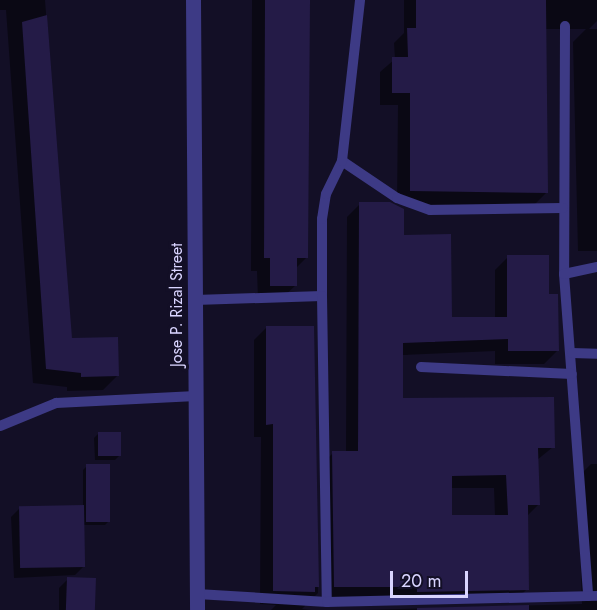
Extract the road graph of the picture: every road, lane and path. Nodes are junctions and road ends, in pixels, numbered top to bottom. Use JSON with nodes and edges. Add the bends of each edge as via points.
{"nodes":[{"id":1,"x":193,"y":0,"type":"edge"},
{"id":2,"x":360,"y":0,"type":"edge"},
{"id":3,"x":565,"y":26,"type":"dead end"},
{"id":4,"x":342,"y":161,"type":"junction"},
{"id":5,"x":563,"y":208,"type":"junction"},
{"id":6,"x":597,"y":267,"type":"edge"},
{"id":7,"x":564,"y":274,"type":"junction"},
{"id":8,"x":322,"y":296,"type":"junction"},
{"id":9,"x":195,"y":300,"type":"junction"},
{"id":10,"x":572,"y":353,"type":"junction"},
{"id":11,"x":597,"y":354,"type":"edge"},
{"id":12,"x":421,"y":367,"type":"dead end"},
{"id":13,"x":572,"y":374,"type":"junction"},
{"id":14,"x":196,"y":396,"type":"junction"},
{"id":15,"x":0,"y":426,"type":"edge"},
{"id":16,"x":197,"y":594,"type":"junction"},
{"id":17,"x":593,"y":596,"type":"edge"},
{"id":18,"x":327,"y":602,"type":"junction"},
{"id":19,"x":197,"y":610,"type":"edge"}],
"edges":[{"from":1,"to":9,"type":"street","name":"Jose P. Rizal Street"},
{"from":2,"to":4,"type":"lane"},
{"from":3,"to":5,"type":"lane"},
{"from":4,"to":5,"type":"lane","via":[[397,198],[430,210],[448,213]]},
{"from":4,"to":8,"type":"lane","via":[[326,194],[322,219]]},
{"from":5,"to":7,"type":"lane"},
{"from":6,"to":7,"type":"lane"},
{"from":7,"to":10,"type":"lane"},
{"from":8,"to":9,"type":"lane"},
{"from":8,"to":18,"type":"lane"},
{"from":9,"to":14,"type":"street","name":"Jose P. Rizal Street"},
{"from":10,"to":11,"type":"lane"},
{"from":10,"to":13,"type":"lane"},
{"from":12,"to":13,"type":"lane"},
{"from":13,"to":17,"type":"lane"},
{"from":14,"to":15,"type":"lane","via":[[56,403]]},
{"from":14,"to":16,"type":"street","name":"Jose P. Rizal Street"},
{"from":16,"to":18,"type":"lane"},
{"from":16,"to":19,"type":"street","name":"Jose P. Rizal Street"},
{"from":17,"to":18,"type":"lane"}]}
